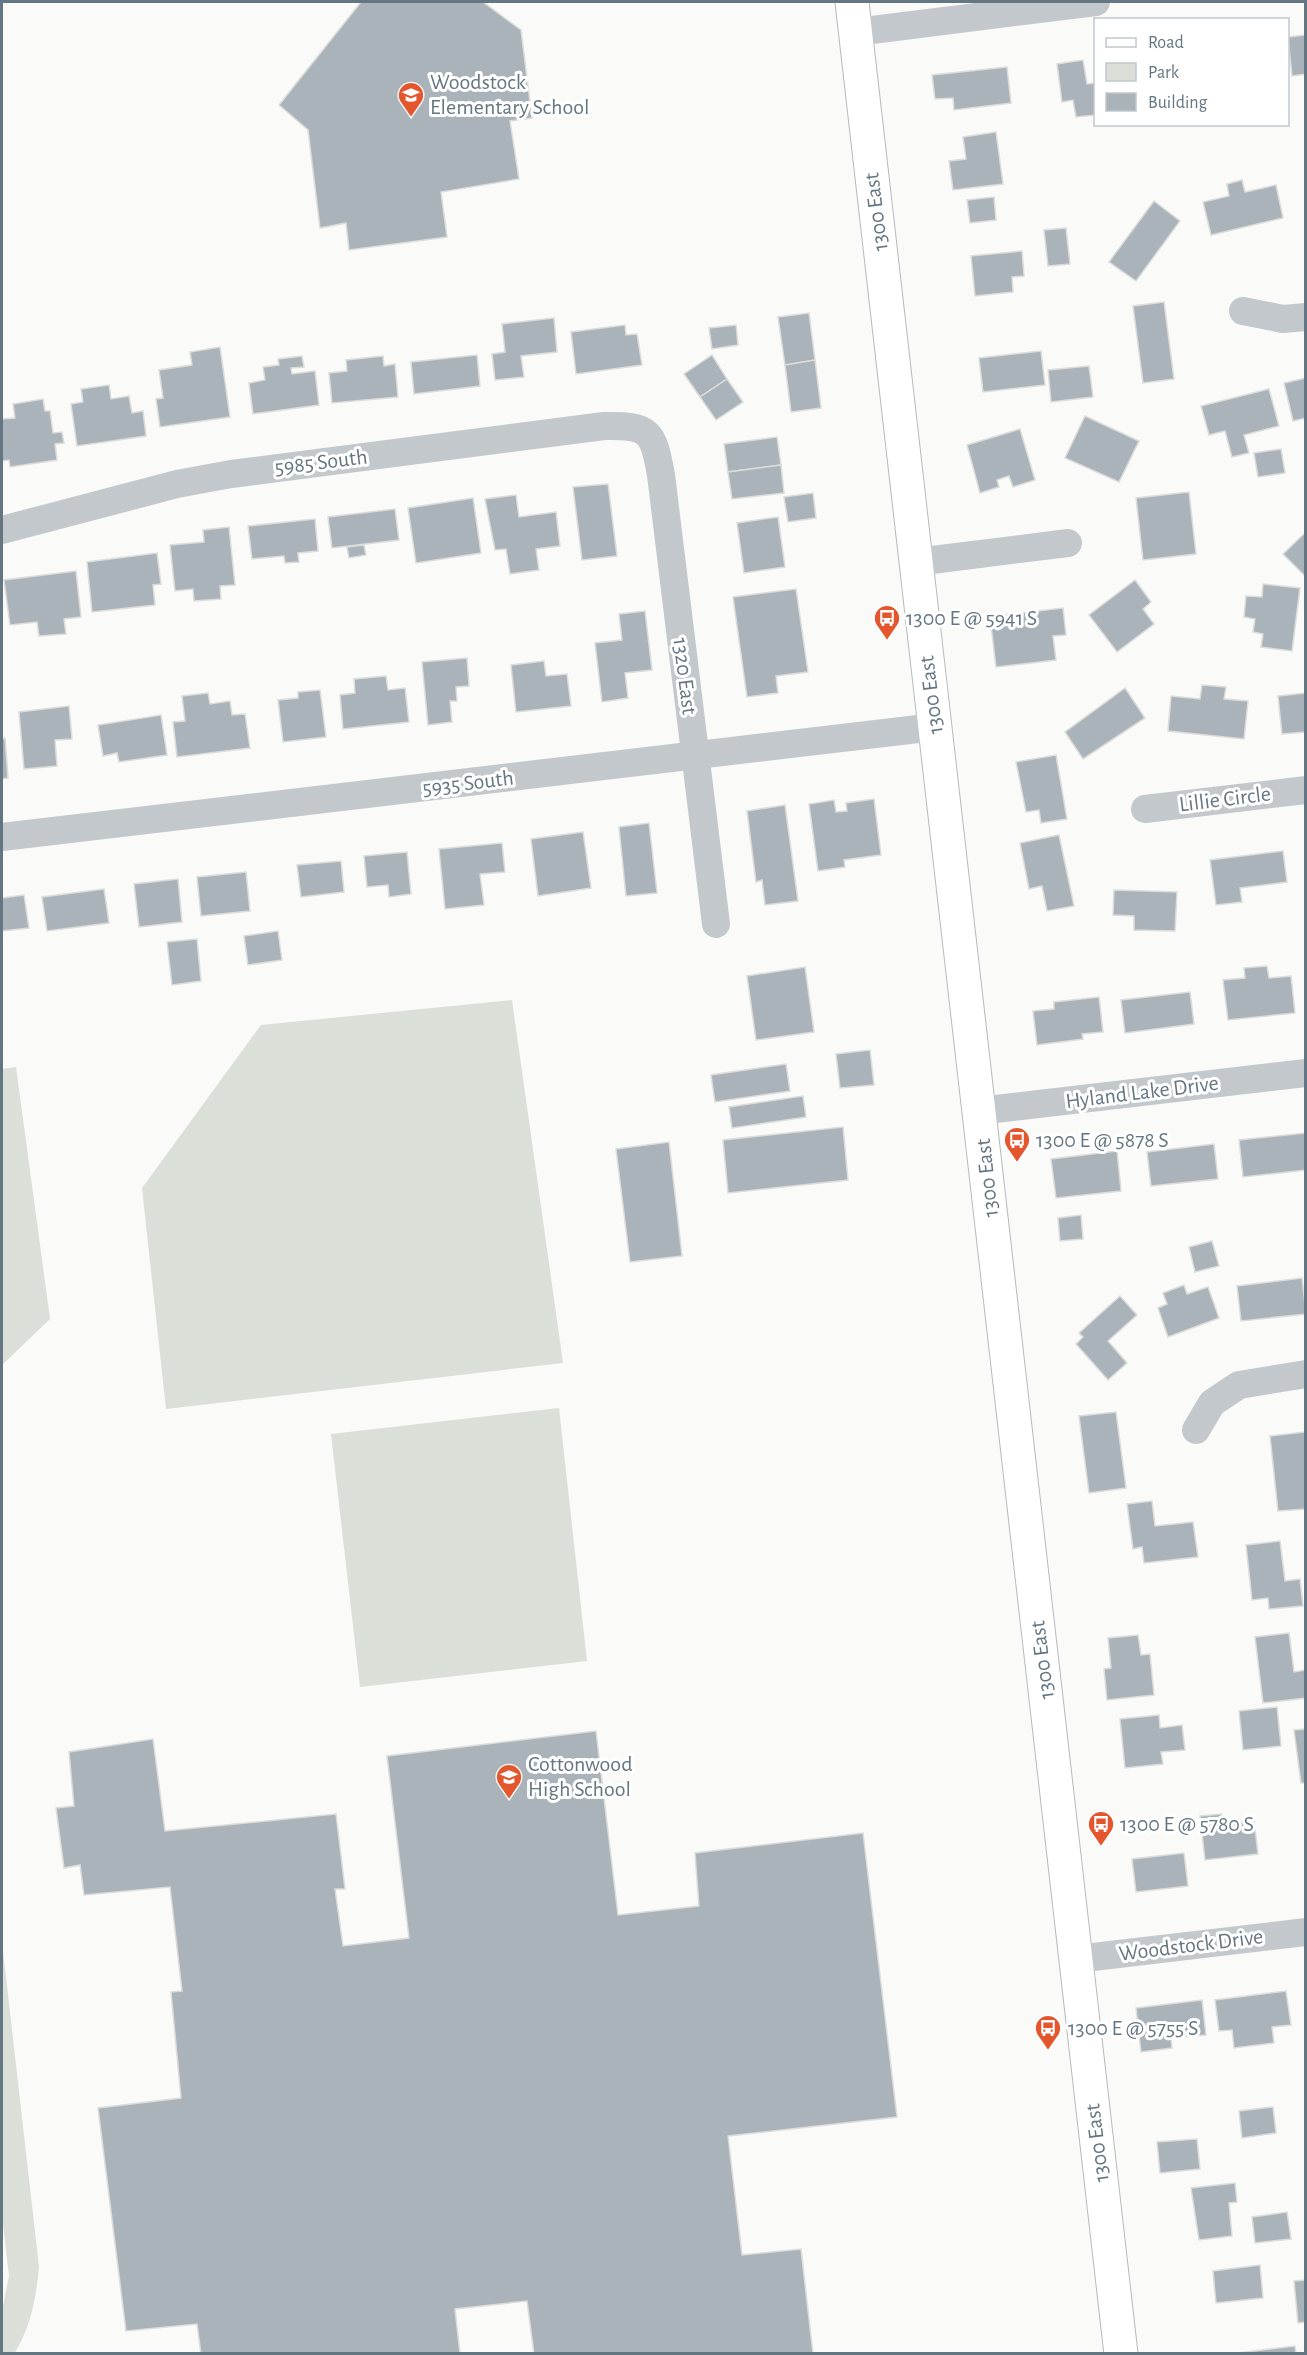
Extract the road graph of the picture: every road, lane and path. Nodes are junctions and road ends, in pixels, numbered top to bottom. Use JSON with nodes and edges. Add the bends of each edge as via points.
{"nodes":[{"id":1,"x":1096,"y":2,"type":"edge"},
{"id":2,"x":854,"y":17,"type":"edge"},
{"id":3,"x":1243,"y":311,"type":"dead end"},
{"id":4,"x":1305,"y":317,"type":"edge"},
{"id":5,"x":646,"y":431,"type":"joint"},
{"id":6,"x":2,"y":530,"type":"edge"},
{"id":7,"x":1068,"y":543,"type":"dead end"},
{"id":8,"x":916,"y":562,"type":"junction"},
{"id":9,"x":935,"y":727,"type":"junction"},
{"id":10,"x":695,"y":756,"type":"junction"},
{"id":11,"x":1305,"y":790,"type":"edge"},
{"id":12,"x":1145,"y":809,"type":"dead end"},
{"id":13,"x":2,"y":837,"type":"edge"},
{"id":14,"x":717,"y":924,"type":"dead end"},
{"id":15,"x":1305,"y":1073,"type":"edge"},
{"id":16,"x":979,"y":1111,"type":"junction"},
{"id":17,"x":1305,"y":1374,"type":"edge"},
{"id":18,"x":1196,"y":1430,"type":"dead end"},
{"id":19,"x":1305,"y":1932,"type":"edge"},
{"id":20,"x":1076,"y":1959,"type":"junction"},
{"id":21,"x":1121,"y":2354,"type":"edge"}],
"edges":[{"from":1,"to":2,"type":"street"},
{"from":2,"to":8,"type":"main road","name":"1300 East"},
{"from":3,"to":4,"type":"street","via":[[1282,319]]},
{"from":5,"to":6,"type":"street","name":"5985 South","via":[[627,425],[604,426],[231,474],[177,484]]},
{"from":5,"to":10,"type":"street","name":"1320 East","via":[[654,442],[661,475]]},
{"from":7,"to":8,"type":"street"},
{"from":8,"to":9,"type":"main road","name":"1300 East"},
{"from":9,"to":10,"type":"street","name":"5935 South"},
{"from":9,"to":16,"type":"main road","name":"1300 East"},
{"from":10,"to":13,"type":"street","name":"5935 South"},
{"from":10,"to":14,"type":"street","name":"1320 East"},
{"from":11,"to":12,"type":"street","name":"Lillie Circle"},
{"from":15,"to":16,"type":"street","name":"Hyland Lake Drive"},
{"from":16,"to":20,"type":"main road","name":"1300 East"},
{"from":17,"to":18,"type":"street","via":[[1239,1385],[1212,1403]]},
{"from":19,"to":20,"type":"street","name":"Woodstock Drive"},
{"from":20,"to":21,"type":"main road","name":"1300 East"}]}
